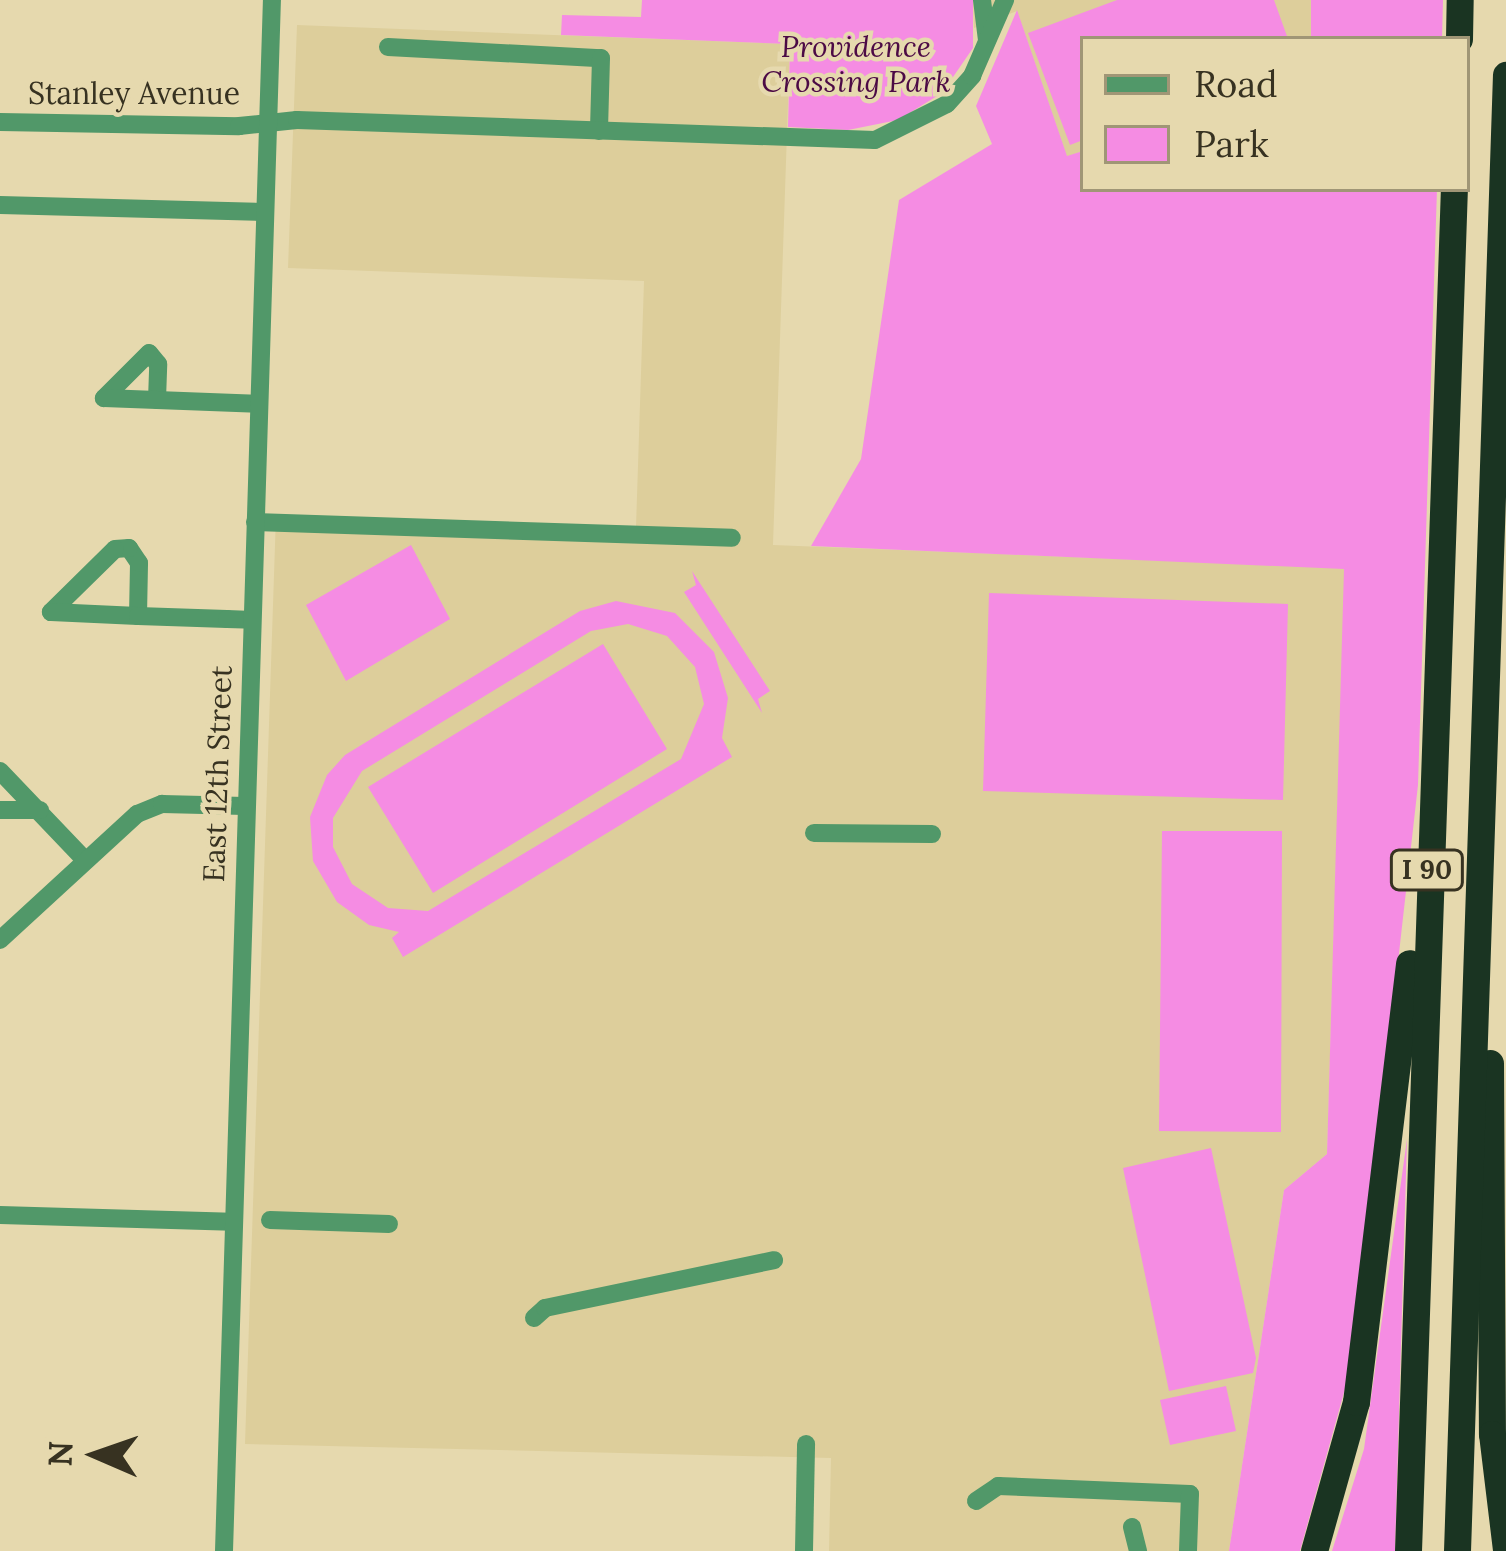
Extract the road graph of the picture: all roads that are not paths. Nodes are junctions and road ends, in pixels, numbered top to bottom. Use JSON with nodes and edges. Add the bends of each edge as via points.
{"nodes":[{"id":1,"x":272,"y":0,"type":"edge"},
{"id":2,"x":982,"y":0,"type":"edge"},
{"id":3,"x":1005,"y":0,"type":"edge"},
{"id":4,"x":1460,"y":0,"type":"edge"},
{"id":5,"x":1459,"y":36,"type":"edge"},
{"id":6,"x":988,"y":44,"type":"junction"},
{"id":7,"x":388,"y":47,"type":"dead end"},
{"id":8,"x":1506,"y":75,"type":"edge"},
{"id":9,"x":0,"y":122,"type":"edge"},
{"id":10,"x":268,"y":122,"type":"junction"},
{"id":11,"x":599,"y":130,"type":"junction"},
{"id":12,"x":1454,"y":192,"type":"edge"},
{"id":13,"x":0,"y":205,"type":"edge"},
{"id":14,"x":266,"y":212,"type":"junction"},
{"id":15,"x":158,"y":400,"type":"dead end"},
{"id":16,"x":259,"y":404,"type":"junction"},
{"id":17,"x":255,"y":522,"type":"junction"},
{"id":18,"x":732,"y":538,"type":"dead end"},
{"id":19,"x":1488,"y":565,"type":"junction"},
{"id":20,"x":138,"y":616,"type":"junction"},
{"id":21,"x":252,"y":620,"type":"junction"},
{"id":22,"x":1432,"y":708,"type":"junction"},
{"id":23,"x":0,"y":771,"type":"edge"},
{"id":24,"x":245,"y":806,"type":"junction"},
{"id":25,"x":0,"y":809,"type":"edge"},
{"id":26,"x":40,"y":810,"type":"junction"},
{"id":27,"x":814,"y":833,"type":"dead end"},
{"id":28,"x":932,"y":834,"type":"dead end"},
{"id":29,"x":85,"y":860,"type":"junction"},
{"id":30,"x":0,"y":940,"type":"edge"},
{"id":31,"x":0,"y":1215,"type":"edge"},
{"id":32,"x":270,"y":1220,"type":"dead end"},
{"id":33,"x":231,"y":1222,"type":"junction"},
{"id":34,"x":389,"y":1224,"type":"dead end"},
{"id":35,"x":774,"y":1260,"type":"dead end"},
{"id":36,"x":534,"y":1318,"type":"dead end"},
{"id":37,"x":806,"y":1444,"type":"dead end"},
{"id":38,"x":976,"y":1501,"type":"dead end"},
{"id":39,"x":1132,"y":1527,"type":"dead end"},
{"id":40,"x":1506,"y":1550,"type":"edge"},
{"id":41,"x":224,"y":1551,"type":"edge"},
{"id":42,"x":804,"y":1551,"type":"edge"},
{"id":43,"x":1138,"y":1551,"type":"edge"},
{"id":44,"x":1188,"y":1551,"type":"edge"},
{"id":45,"x":1314,"y":1551,"type":"edge"},
{"id":46,"x":1408,"y":1551,"type":"edge"},
{"id":47,"x":1457,"y":1551,"type":"edge"}],
"edges":[{"from":1,"to":10,"type":"street","name":"East 12th Street"},
{"from":2,"to":6,"type":"street"},
{"from":3,"to":6,"type":"street","name":"Stanley Avenue"},
{"from":4,"to":5,"type":"highway"},
{"from":6,"to":11,"type":"street","name":"Stanley Avenue","via":[[947,104],[875,140]]},
{"from":7,"to":11,"type":"street","via":[[601,58]]},
{"from":8,"to":19,"type":"highway","number":"I 90"},
{"from":9,"to":10,"type":"street","name":"Stanley Avenue"},
{"from":10,"to":11,"type":"street","name":"Stanley Avenue"},
{"from":10,"to":14,"type":"street","name":"East 12th Street"},
{"from":12,"to":22,"type":"highway","number":"I 90"},
{"from":13,"to":14,"type":"street"},
{"from":14,"to":16,"type":"street","name":"East 12th Street"},
{"from":15,"to":16,"type":"street"},
{"from":16,"to":17,"type":"street","name":"East 12th Street"},
{"from":17,"to":18,"type":"street"},
{"from":17,"to":21,"type":"street","name":"East 12th Street"},
{"from":19,"to":40,"type":"highway","number":"I 90","via":[[1492,1434]]},
{"from":19,"to":47,"type":"highway","number":"I 90"},
{"from":20,"to":20,"type":"street","via":[[94,614],[51,612],[115,549],[130,548],[139,562]]},
{"from":20,"to":21,"type":"street"},
{"from":21,"to":24,"type":"street","name":"East 12th Street"},
{"from":22,"to":45,"type":"highway","number":"I 90","via":[[1371,1300],[1355,1402]]},
{"from":22,"to":46,"type":"highway","number":"I 90"},
{"from":23,"to":26,"type":"street"},
{"from":24,"to":29,"type":"street","via":[[162,804],[137,814]]},
{"from":24,"to":33,"type":"street","name":"East 12th Street"},
{"from":25,"to":26,"type":"street"},
{"from":26,"to":29,"type":"street"},
{"from":27,"to":28,"type":"street"},
{"from":29,"to":30,"type":"street"},
{"from":31,"to":33,"type":"street"},
{"from":32,"to":34,"type":"street"},
{"from":33,"to":41,"type":"street","name":"East 12th Street"},
{"from":35,"to":36,"type":"street","via":[[545,1308]]},
{"from":37,"to":42,"type":"street"},
{"from":38,"to":44,"type":"street","via":[[998,1486],[1190,1493]]},
{"from":39,"to":43,"type":"street"}]}
